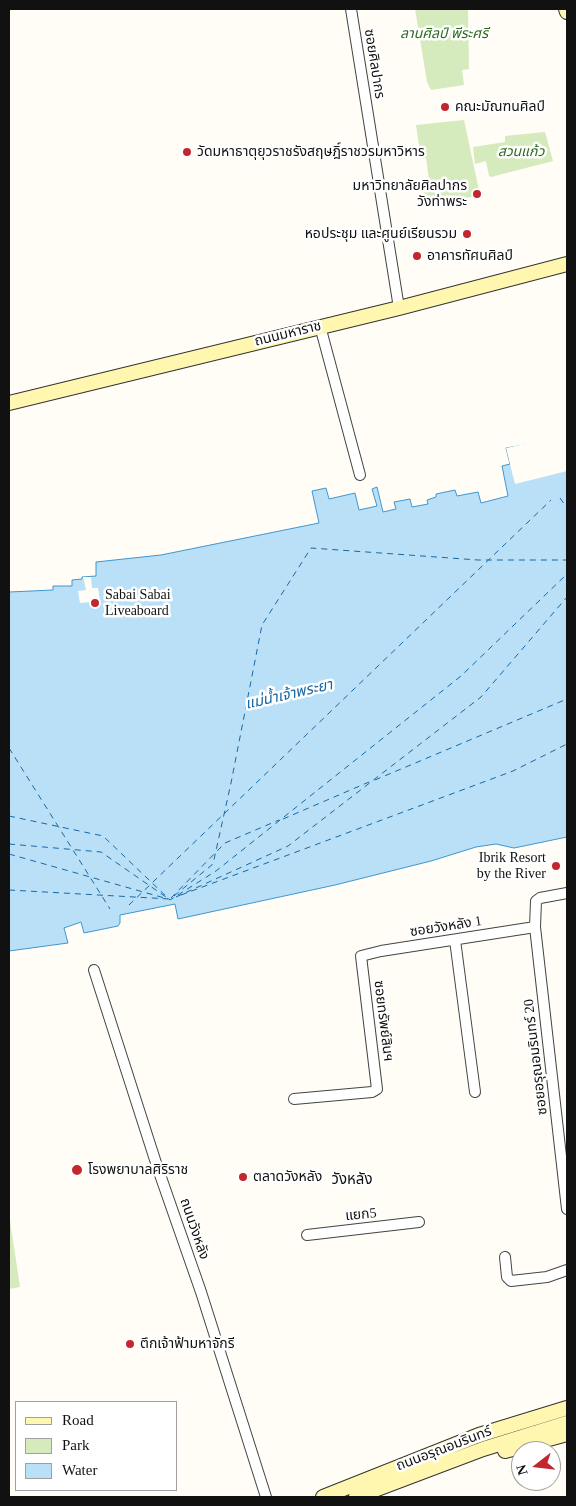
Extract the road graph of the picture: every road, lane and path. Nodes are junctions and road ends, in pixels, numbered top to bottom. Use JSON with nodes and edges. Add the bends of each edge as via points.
{"nodes":[{"id":1,"x":351,"y":9,"type":"edge"},
{"id":2,"x":567,"y":264,"type":"edge"},
{"id":3,"x":399,"y":308,"type":"junction"},
{"id":4,"x":320,"y":326,"type":"junction"},
{"id":5,"x":9,"y":403,"type":"edge"},
{"id":6,"x":360,"y":475,"type":"dead end"},
{"id":7,"x":567,"y":893,"type":"edge"},
{"id":8,"x":535,"y":927,"type":"junction"},
{"id":9,"x":456,"y":940,"type":"junction"},
{"id":10,"x":361,"y":956,"type":"joint"},
{"id":11,"x":94,"y":970,"type":"dead end"},
{"id":12,"x":475,"y":1092,"type":"dead end"},
{"id":13,"x":294,"y":1099,"type":"dead end"},
{"id":14,"x":567,"y":1209,"type":"edge"},
{"id":15,"x":418,"y":1222,"type":"dead end"},
{"id":16,"x":306,"y":1235,"type":"dead end"},
{"id":17,"x":505,"y":1257,"type":"dead end"},
{"id":18,"x":567,"y":1270,"type":"edge"},
{"id":19,"x":567,"y":1408,"type":"edge"},
{"id":20,"x":567,"y":1423,"type":"edge"},
{"id":21,"x":567,"y":1434,"type":"edge"},
{"id":22,"x":266,"y":1497,"type":"edge"},
{"id":23,"x":322,"y":1497,"type":"edge"},
{"id":24,"x":356,"y":1497,"type":"edge"},
{"id":25,"x":381,"y":1497,"type":"edge"}],
"edges":[{"from":1,"to":3,"type":"street","name":"ซอยศิลปากร"},
{"from":2,"to":3,"type":"main road","name":"ถนนมหาราช"},
{"from":3,"to":4,"type":"main road","name":"ถนนมหาราช"},
{"from":4,"to":5,"type":"main road","name":"ถนนมหาราช"},
{"from":4,"to":6,"type":"street"},
{"from":7,"to":8,"type":"street","name":"ซอยอรุณอมรินทร์ 20","via":[[536,901]]},
{"from":8,"to":9,"type":"street","name":"ซอยวังหลัง 1"},
{"from":8,"to":14,"type":"street","name":"ซอยอรุณอมรินทร์ 20"},
{"from":9,"to":10,"type":"street","name":"ซอยวังหลัง 1"},
{"from":9,"to":12,"type":"street"},
{"from":10,"to":13,"type":"street","name":"ซอยทรัพย์สินฯ","via":[[377,1089]]},
{"from":11,"to":22,"type":"street","name":"ถนนวังหลัง"},
{"from":15,"to":16,"type":"street","name":"แยก5"},
{"from":17,"to":18,"type":"street","via":[[507,1277],[511,1281],[547,1277]]},
{"from":19,"to":23,"type":"main road","name":"ถนนอรุณอมรินทร์","via":[[480,1435]]},
{"from":20,"to":24,"type":"main road","via":[[483,1449]]},
{"from":21,"to":25,"type":"main road","name":"ถนนอรุณอมรินทร์","via":[[475,1461]]}]}
